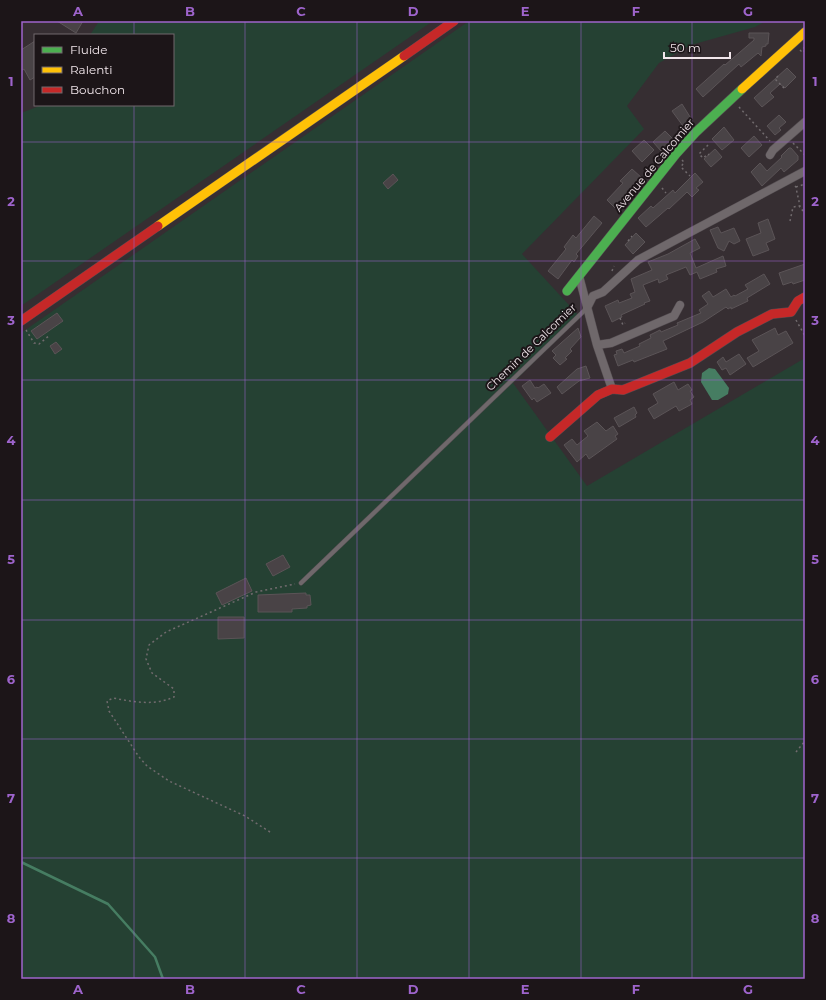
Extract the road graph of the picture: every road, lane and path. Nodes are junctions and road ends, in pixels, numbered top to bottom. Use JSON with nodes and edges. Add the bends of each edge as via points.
{"nodes":[{"id":1,"x":454,"y":21,"type":"edge"},
{"id":2,"x":805,"y":32,"type":"edge"},
{"id":3,"x":800,"y":50,"type":"dead end"},
{"id":4,"x":805,"y":50,"type":"edge"},
{"id":5,"x":778,"y":76,"type":"dead end"},
{"id":6,"x":784,"y":89,"type":"dead end"},
{"id":7,"x":738,"y":106,"type":"dead end"},
{"id":8,"x":805,"y":122,"type":"edge"},
{"id":9,"x":771,"y":143,"type":"dead end"},
{"id":10,"x":708,"y":145,"type":"dead end"},
{"id":11,"x":796,"y":145,"type":"dead end"},
{"id":12,"x":709,"y":155,"type":"dead end"},
{"id":13,"x":770,"y":155,"type":"dead end"},
{"id":14,"x":805,"y":155,"type":"edge"},
{"id":15,"x":683,"y":163,"type":"dead end"},
{"id":16,"x":805,"y":171,"type":"edge"},
{"id":17,"x":690,"y":176,"type":"dead end"},
{"id":18,"x":805,"y":184,"type":"edge"},
{"id":19,"x":798,"y":186,"type":"junction"},
{"id":20,"x":790,"y":188,"type":"dead end"},
{"id":21,"x":663,"y":189,"type":"dead end"},
{"id":22,"x":666,"y":193,"type":"dead end"},
{"id":23,"x":800,"y":207,"type":"junction"},
{"id":24,"x":802,"y":212,"type":"dead end"},
{"id":25,"x":790,"y":221,"type":"dead end"},
{"id":26,"x":632,"y":236,"type":"dead end"},
{"id":27,"x":629,"y":240,"type":"dead end"},
{"id":28,"x":579,"y":276,"type":"junction"},
{"id":29,"x":567,"y":291,"type":"dead end"},
{"id":30,"x":805,"y":297,"type":"edge"},
{"id":31,"x":680,"y":305,"type":"dead end"},
{"id":32,"x":587,"y":308,"type":"junction"},
{"id":33,"x":791,"y":312,"type":"junction"},
{"id":34,"x":620,"y":318,"type":"dead end"},
{"id":35,"x":625,"y":324,"type":"dead end"},
{"id":36,"x":23,"y":325,"type":"edge"},
{"id":37,"x":50,"y":335,"type":"dead end"},
{"id":38,"x":805,"y":336,"type":"edge"},
{"id":39,"x":597,"y":344,"type":"junction"},
{"id":40,"x":612,"y":389,"type":"junction"},
{"id":41,"x":550,"y":437,"type":"dead end"},
{"id":42,"x":301,"y":583,"type":"joint"},
{"id":43,"x":805,"y":741,"type":"edge"},
{"id":44,"x":796,"y":752,"type":"dead end"},
{"id":45,"x":270,"y":832,"type":"dead end"}],
"edges":[{"from":1,"to":36,"type":"street"},
{"from":2,"to":28,"type":"street","name":"Avenue de Calcomier","via":[[696,132]]},
{"from":3,"to":4,"type":"path"},
{"from":5,"to":6,"type":"path","via":[[775,79]]},
{"from":7,"to":9,"type":"path"},
{"from":8,"to":13,"type":"street"},
{"from":10,"to":12,"type":"path","via":[[699,154],[704,158]]},
{"from":11,"to":14,"type":"path"},
{"from":15,"to":17,"type":"path","via":[[681,167]]},
{"from":16,"to":32,"type":"street","name":"Chemin de Calcomier","via":[[638,260],[603,292],[592,296]]},
{"from":18,"to":19,"type":"path"},
{"from":19,"to":20,"type":"path"},
{"from":19,"to":23,"type":"path","via":[[796,194]]},
{"from":21,"to":22,"type":"path"},
{"from":23,"to":24,"type":"path"},
{"from":23,"to":25,"type":"path","via":[[795,206],[792,209]]},
{"from":26,"to":27,"type":"path"},
{"from":28,"to":29,"type":"street","name":"Avenue de Calcomier"},
{"from":28,"to":32,"type":"street"},
{"from":30,"to":33,"type":"street","via":[[798,301]]},
{"from":31,"to":39,"type":"street","via":[[674,316],[611,343]]},
{"from":32,"to":39,"type":"street"},
{"from":32,"to":42,"type":"lane","name":"Chemin de Calcomier"},
{"from":33,"to":38,"type":"path"},
{"from":33,"to":40,"type":"street","via":[[772,314],[737,332],[690,363],[624,390]]},
{"from":34,"to":35,"type":"path","via":[[623,325]]},
{"from":36,"to":37,"type":"path","via":[[34,344],[39,344]]},
{"from":39,"to":40,"type":"street"},
{"from":40,"to":41,"type":"street","via":[[598,395]]},
{"from":42,"to":45,"type":"path","via":[[256,592],[166,632],[149,645],[146,660],[152,672],[174,689],[174,697],[164,702],[138,703],[113,698],[107,701],[109,711],[147,766],[169,781],[245,816]]},
{"from":43,"to":44,"type":"path"}]}
